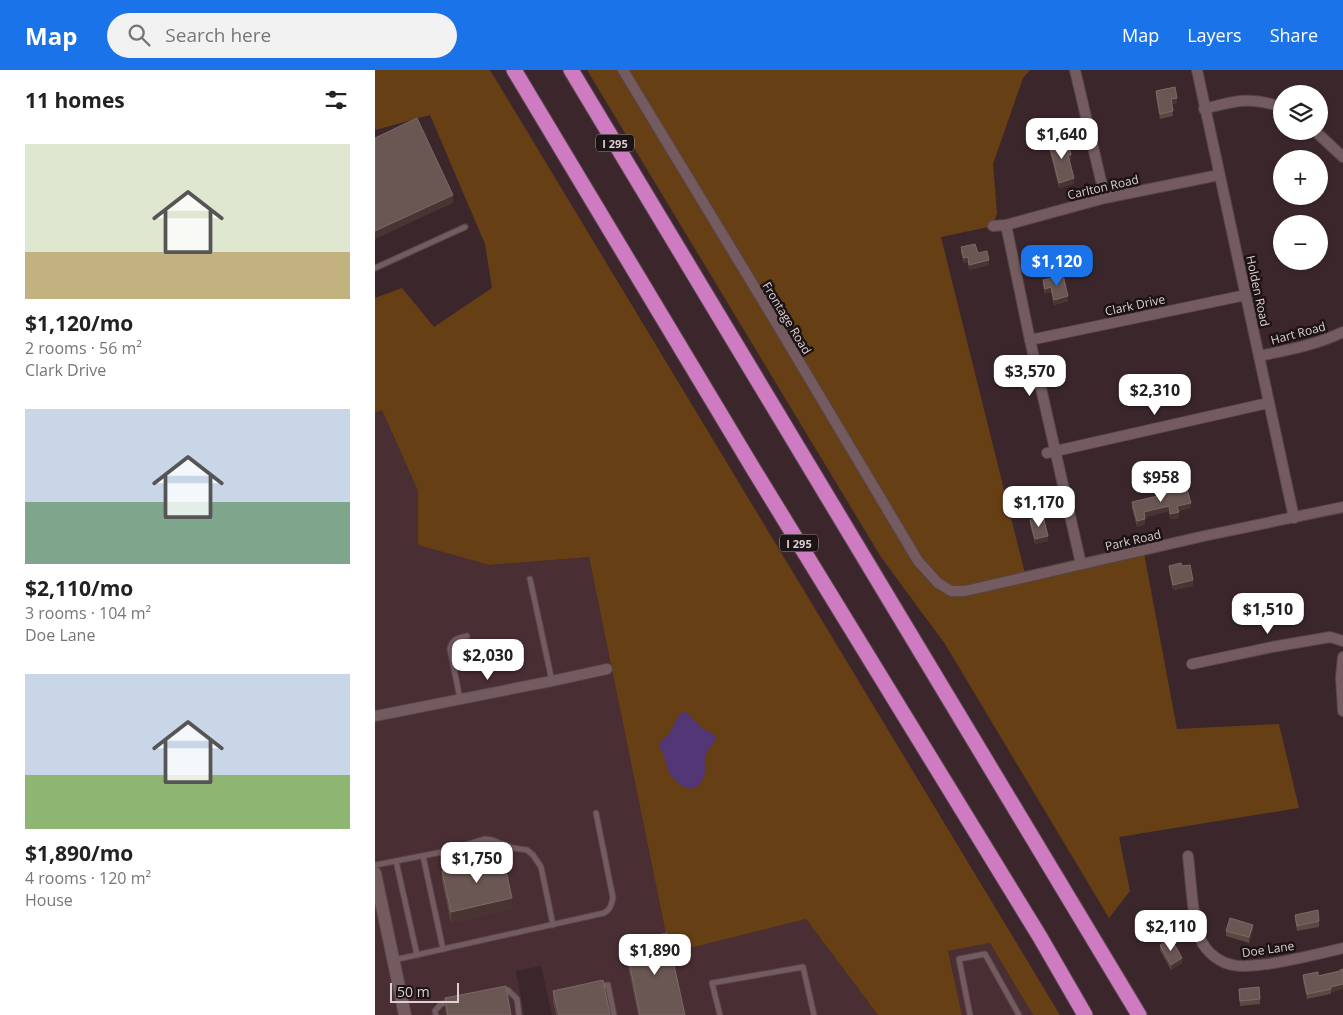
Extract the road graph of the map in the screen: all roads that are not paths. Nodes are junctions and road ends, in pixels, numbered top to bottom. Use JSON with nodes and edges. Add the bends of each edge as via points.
{"nodes":[{"id":1,"x":508,"y":70,"type":"edge"},
{"id":2,"x":514,"y":70,"type":"edge"},
{"id":3,"x":571,"y":70,"type":"edge"},
{"id":4,"x":623,"y":70,"type":"edge"},
{"id":5,"x":1075,"y":70,"type":"edge"},
{"id":6,"x":1197,"y":70,"type":"edge"},
{"id":7,"x":1273,"y":104,"type":"edge"},
{"id":8,"x":1204,"y":109,"type":"junction"},
{"id":9,"x":1325,"y":140,"type":"edge"},
{"id":10,"x":559,"y":145,"type":"junction"},
{"id":11,"x":1343,"y":157,"type":"edge"},
{"id":12,"x":1219,"y":175,"type":"junction"},
{"id":13,"x":1105,"y":198,"type":"junction"},
{"id":14,"x":1006,"y":225,"type":"junction"},
{"id":15,"x":993,"y":226,"type":"dead end"},
{"id":16,"x":465,"y":227,"type":"dead end"},
{"id":17,"x":375,"y":268,"type":"edge"},
{"id":18,"x":1246,"y":295,"type":"junction"},
{"id":19,"x":1343,"y":332,"type":"edge"},
{"id":20,"x":1029,"y":340,"type":"junction"},
{"id":21,"x":1259,"y":356,"type":"junction"},
{"id":22,"x":1268,"y":402,"type":"junction"},
{"id":23,"x":1051,"y":452,"type":"junction"},
{"id":24,"x":1343,"y":507,"type":"edge"},
{"id":25,"x":1294,"y":518,"type":"junction"},
{"id":26,"x":1081,"y":564,"type":"junction"},
{"id":27,"x":932,"y":577,"type":"joint"},
{"id":28,"x":530,"y":579,"type":"dead end"},
{"id":29,"x":467,"y":636,"type":"dead end"},
{"id":30,"x":1343,"y":641,"type":"edge"},
{"id":31,"x":1343,"y":657,"type":"edge"},
{"id":32,"x":1192,"y":664,"type":"dead end"},
{"id":33,"x":607,"y":669,"type":"dead end"},
{"id":34,"x":552,"y":681,"type":"junction"},
{"id":35,"x":460,"y":700,"type":"junction"},
{"id":36,"x":1343,"y":711,"type":"edge"},
{"id":37,"x":375,"y":716,"type":"edge"},
{"id":38,"x":596,"y":813,"type":"dead end"},
{"id":39,"x":423,"y":856,"type":"junction"},
{"id":40,"x":1188,"y":856,"type":"dead end"},
{"id":41,"x":396,"y":861,"type":"junction"},
{"id":42,"x":375,"y":865,"type":"edge"},
{"id":43,"x":375,"y":873,"type":"edge"},
{"id":44,"x":553,"y":925,"type":"junction"},
{"id":45,"x":1343,"y":948,"type":"edge"},
{"id":46,"x":443,"y":949,"type":"junction"},
{"id":47,"x":417,"y":955,"type":"junction"},
{"id":48,"x":393,"y":960,"type":"junction"},
{"id":49,"x":591,"y":988,"type":"edge"},
{"id":50,"x":499,"y":992,"type":"edge"},
{"id":51,"x":460,"y":1000,"type":"edge"},
{"id":52,"x":405,"y":1015,"type":"edge"},
{"id":53,"x":436,"y":1015,"type":"edge"},
{"id":54,"x":519,"y":1015,"type":"edge"},
{"id":55,"x":614,"y":1015,"type":"edge"},
{"id":56,"x":720,"y":1015,"type":"edge"},
{"id":57,"x":814,"y":1015,"type":"edge"},
{"id":58,"x":970,"y":1015,"type":"edge"},
{"id":59,"x":1019,"y":1015,"type":"edge"},
{"id":60,"x":1085,"y":1015,"type":"edge"},
{"id":61,"x":1139,"y":1015,"type":"edge"}],
"edges":[{"from":1,"to":10,"type":"highway"},
{"from":2,"to":10,"type":"highway","number":"I 295"},
{"from":3,"to":61,"type":"highway","number":"I 295"},
{"from":4,"to":27,"type":"street","name":"Frontage Road","via":[[918,560]]},
{"from":5,"to":13,"type":"street"},
{"from":6,"to":8,"type":"street","name":"Holden Road"},
{"from":7,"to":8,"type":"street","via":[[1235,101]]},
{"from":8,"to":12,"type":"street","name":"Holden Road"},
{"from":9,"to":11,"type":"street"},
{"from":10,"to":60,"type":"highway","number":"I 295"},
{"from":12,"to":13,"type":"street","name":"Carlton Road"},
{"from":12,"to":18,"type":"street","name":"Holden Road"},
{"from":13,"to":14,"type":"street","name":"Carlton Road"},
{"from":14,"to":15,"type":"street","name":"Carlton Road"},
{"from":14,"to":20,"type":"street"},
{"from":16,"to":17,"type":"lane"},
{"from":18,"to":20,"type":"street","name":"Clark Drive"},
{"from":18,"to":21,"type":"street","name":"Holden Road"},
{"from":19,"to":21,"type":"street","name":"Hart Road","via":[[1302,347]]},
{"from":20,"to":23,"type":"street"},
{"from":21,"to":22,"type":"street","name":"Holden Road"},
{"from":22,"to":23,"type":"street"},
{"from":22,"to":25,"type":"street","name":"Holden Road"},
{"from":23,"to":26,"type":"street"},
{"from":24,"to":25,"type":"street","name":"Park Road"},
{"from":25,"to":26,"type":"street","name":"Park Road"},
{"from":26,"to":27,"type":"street","name":"Park Road","via":[[965,591],[951,591]]},
{"from":28,"to":34,"type":"lane"},
{"from":29,"to":35,"type":"lane","via":[[455,639],[450,648]]},
{"from":30,"to":32,"type":"street","via":[[1330,637]]},
{"from":31,"to":36,"type":"street"},
{"from":33,"to":34,"type":"street"},
{"from":34,"to":35,"type":"street"},
{"from":35,"to":37,"type":"street"},
{"from":38,"to":44,"type":"lane","via":[[613,898],[611,906],[604,913]]},
{"from":39,"to":41,"type":"lane"},
{"from":39,"to":44,"type":"lane","via":[[485,839],[527,850],[541,867]]},
{"from":39,"to":46,"type":"lane"},
{"from":40,"to":45,"type":"street","name":"Doe Lane","via":[[1202,942],[1222,962],[1251,966]]},
{"from":41,"to":42,"type":"lane"},
{"from":41,"to":47,"type":"lane"},
{"from":43,"to":48,"type":"street"},
{"from":44,"to":46,"type":"lane"},
{"from":46,"to":47,"type":"lane"},
{"from":47,"to":48,"type":"lane"},
{"from":48,"to":52,"type":"street"},
{"from":49,"to":55,"type":"lane","via":[[608,984]]},
{"from":50,"to":54,"type":"lane","via":[[508,990],[517,999]]},
{"from":51,"to":53,"type":"lane","via":[[441,1004],[435,1011]]},
{"from":56,"to":57,"type":"lane","via":[[713,983],[803,967]]},
{"from":58,"to":59,"type":"lane","via":[[959,959],[985,954]]}]}
